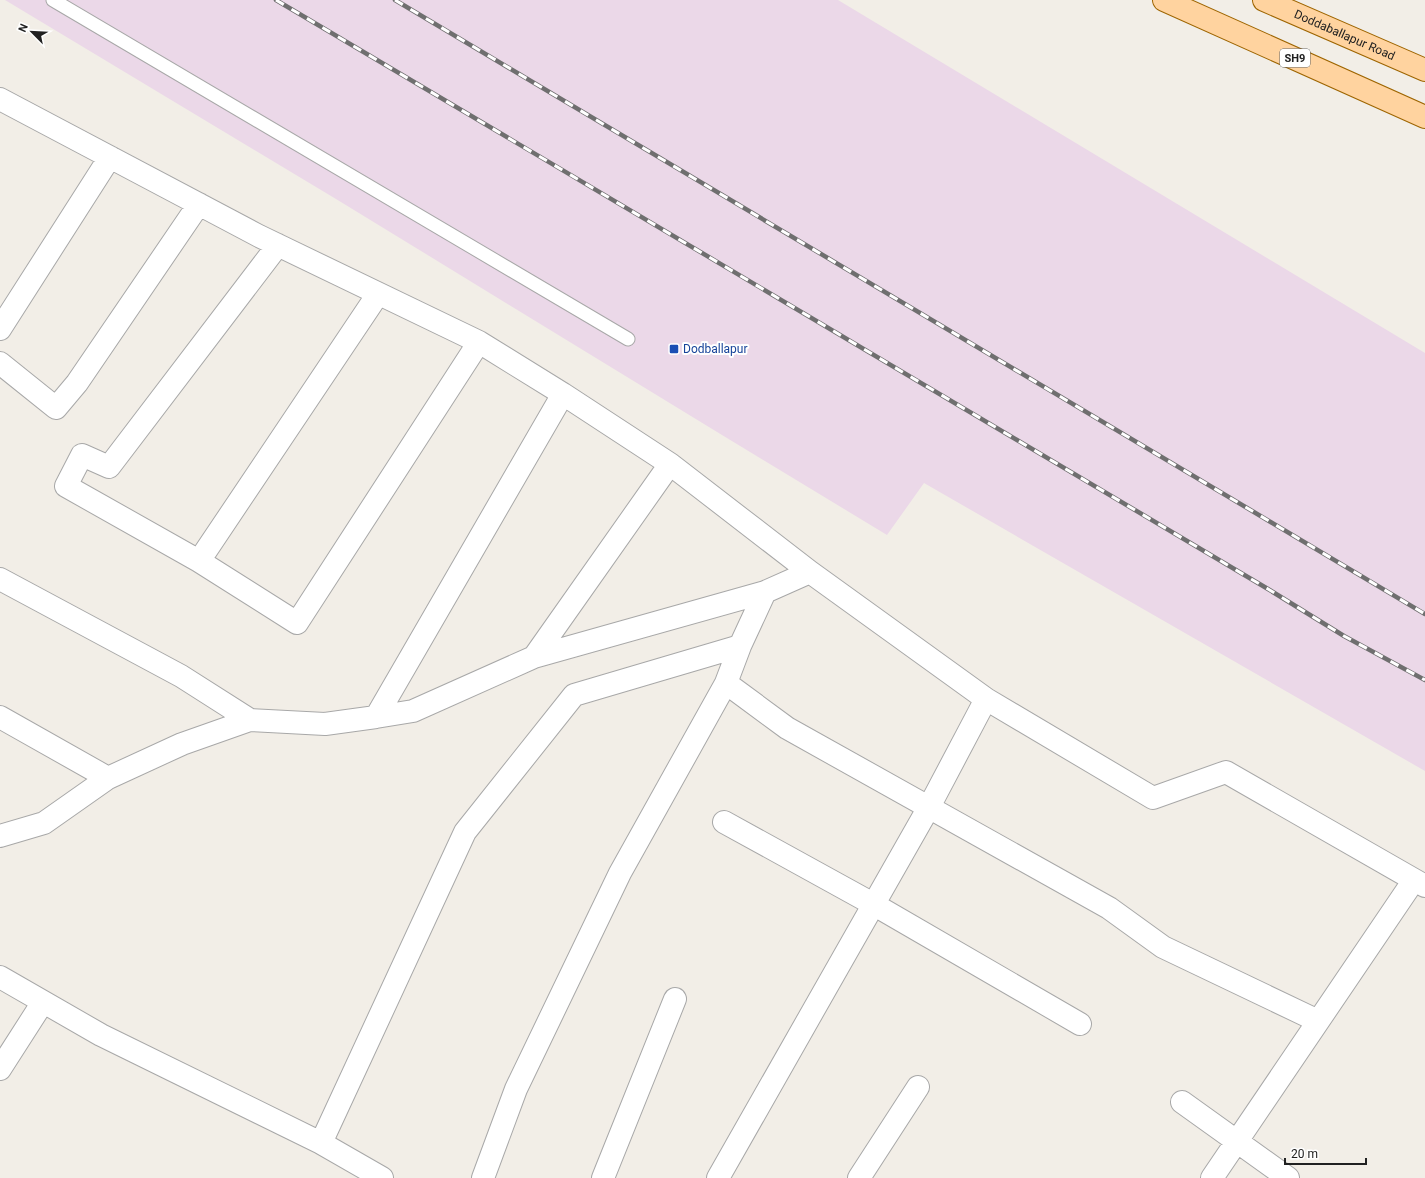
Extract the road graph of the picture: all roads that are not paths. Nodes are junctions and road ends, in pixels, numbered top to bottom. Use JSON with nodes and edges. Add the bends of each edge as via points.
{"nodes":[{"id":1,"x":53,"y":0,"type":"edge"},
{"id":2,"x":1164,"y":0,"type":"edge"},
{"id":3,"x":1264,"y":0,"type":"edge"},
{"id":4,"x":1295,"y":7,"type":"edge"},
{"id":5,"x":1425,"y":70,"type":"edge"},
{"id":6,"x":1,"y":100,"type":"edge"},
{"id":7,"x":1425,"y":117,"type":"edge"},
{"id":8,"x":110,"y":157,"type":"junction"},
{"id":9,"x":199,"y":204,"type":"junction"},
{"id":10,"x":278,"y":245,"type":"junction"},
{"id":11,"x":378,"y":294,"type":"junction"},
{"id":12,"x":0,"y":330,"type":"edge"},
{"id":13,"x":628,"y":339,"type":"dead end"},
{"id":14,"x":479,"y":342,"type":"junction"},
{"id":15,"x":0,"y":363,"type":"edge"},
{"id":16,"x":562,"y":394,"type":"junction"},
{"id":17,"x":670,"y":464,"type":"junction"},
{"id":18,"x":199,"y":561,"type":"junction"},
{"id":19,"x":810,"y":572,"type":"junction"},
{"id":20,"x":0,"y":579,"type":"edge"},
{"id":21,"x":765,"y":592,"type":"junction"},
{"id":22,"x":740,"y":646,"type":"junction"},
{"id":23,"x":534,"y":657,"type":"junction"},
{"id":24,"x":726,"y":683,"type":"junction"},
{"id":25,"x":986,"y":699,"type":"junction"},
{"id":26,"x":376,"y":716,"type":"junction"},
{"id":27,"x":0,"y":717,"type":"edge"},
{"id":28,"x":250,"y":720,"type":"junction"},
{"id":29,"x":108,"y":778,"type":"junction"},
{"id":30,"x":929,"y":807,"type":"junction"},
{"id":31,"x":724,"y":822,"type":"dead end"},
{"id":32,"x":0,"y":836,"type":"edge"},
{"id":33,"x":1419,"y":883,"type":"edge"},
{"id":34,"x":873,"y":904,"type":"junction"},
{"id":35,"x":0,"y":977,"type":"edge"},
{"id":36,"x":675,"y":999,"type":"dead end"},
{"id":37,"x":43,"y":1002,"type":"junction"},
{"id":38,"x":1318,"y":1021,"type":"junction"},
{"id":39,"x":1080,"y":1024,"type":"dead end"},
{"id":40,"x":0,"y":1069,"type":"edge"},
{"id":41,"x":918,"y":1087,"type":"dead end"},
{"id":42,"x":1182,"y":1102,"type":"dead end"},
{"id":43,"x":1237,"y":1141,"type":"junction"},
{"id":44,"x":321,"y":1143,"type":"junction"},
{"id":45,"x":382,"y":1178,"type":"edge"},
{"id":46,"x":484,"y":1178,"type":"edge"},
{"id":47,"x":603,"y":1178,"type":"edge"},
{"id":48,"x":718,"y":1178,"type":"edge"},
{"id":49,"x":859,"y":1178,"type":"edge"},
{"id":50,"x":1212,"y":1178,"type":"edge"},
{"id":51,"x":1288,"y":1178,"type":"edge"}],
"edges":[{"from":1,"to":13,"type":"lane"},
{"from":2,"to":7,"type":"main road","number":"SH9"},
{"from":3,"to":4,"type":"main road","name":"Doddaballapur Road"},
{"from":4,"to":5,"type":"main road","name":"Doddaballapur Road"},
{"from":6,"to":8,"type":"street"},
{"from":8,"to":9,"type":"street"},
{"from":8,"to":12,"type":"street"},
{"from":9,"to":10,"type":"street"},
{"from":9,"to":15,"type":"street","via":[[77,383],[56,408]]},
{"from":10,"to":11,"type":"street"},
{"from":10,"to":18,"type":"street","via":[[109,467],[82,455],[66,486]]},
{"from":11,"to":14,"type":"street"},
{"from":11,"to":18,"type":"street"},
{"from":14,"to":16,"type":"street"},
{"from":14,"to":18,"type":"street","via":[[297,623]]},
{"from":16,"to":17,"type":"street"},
{"from":16,"to":26,"type":"street"},
{"from":17,"to":19,"type":"street"},
{"from":17,"to":23,"type":"street"},
{"from":19,"to":21,"type":"street"},
{"from":19,"to":25,"type":"street"},
{"from":20,"to":28,"type":"street","via":[[181,676]]},
{"from":21,"to":22,"type":"street"},
{"from":21,"to":23,"type":"street"},
{"from":22,"to":24,"type":"street"},
{"from":22,"to":44,"type":"street","via":[[574,695],[464,832]]},
{"from":23,"to":26,"type":"street","via":[[413,711]]},
{"from":24,"to":30,"type":"street","via":[[787,728]]},
{"from":24,"to":46,"type":"street","via":[[620,873],[516,1089]]},
{"from":25,"to":30,"type":"street"},
{"from":25,"to":33,"type":"street","via":[[1153,798],[1226,772]]},
{"from":26,"to":28,"type":"street","via":[[324,724]]},
{"from":27,"to":29,"type":"street"},
{"from":28,"to":29,"type":"street","via":[[182,744]]},
{"from":29,"to":32,"type":"street","via":[[44,823]]},
{"from":30,"to":34,"type":"street"},
{"from":30,"to":38,"type":"street","via":[[1109,908],[1163,947]]},
{"from":31,"to":34,"type":"street"},
{"from":33,"to":38,"type":"street"},
{"from":34,"to":39,"type":"street"},
{"from":34,"to":48,"type":"street"},
{"from":35,"to":37,"type":"street"},
{"from":36,"to":47,"type":"street"},
{"from":37,"to":40,"type":"street"},
{"from":37,"to":44,"type":"street","via":[[101,1035]]},
{"from":38,"to":43,"type":"street"},
{"from":41,"to":49,"type":"street"},
{"from":42,"to":43,"type":"street"},
{"from":43,"to":50,"type":"street"},
{"from":43,"to":51,"type":"street"},
{"from":44,"to":45,"type":"street"}]}
